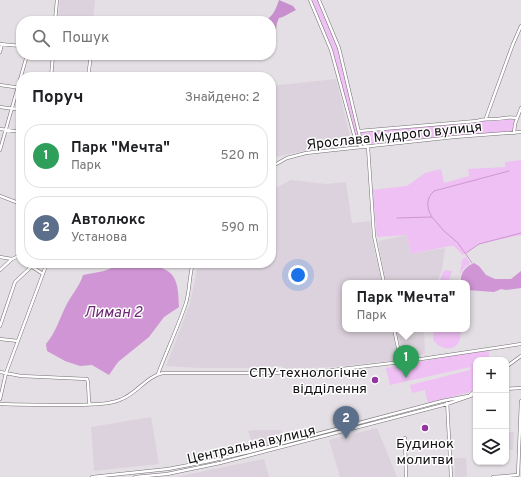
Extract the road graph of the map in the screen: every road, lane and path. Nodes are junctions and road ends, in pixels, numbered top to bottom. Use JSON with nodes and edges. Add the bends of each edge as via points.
{"nodes":[{"id":1,"x":57,"y":0,"type":"edge"},
{"id":2,"x":310,"y":0,"type":"edge"},
{"id":3,"x":319,"y":0,"type":"edge"},
{"id":4,"x":55,"y":16,"type":"edge"},
{"id":5,"x":521,"y":26,"type":"edge"},
{"id":6,"x":1,"y":44,"type":"edge"},
{"id":7,"x":16,"y":46,"type":"edge"},
{"id":8,"x":0,"y":52,"type":"edge"},
{"id":9,"x":26,"y":60,"type":"edge"},
{"id":10,"x":53,"y":60,"type":"edge"},
{"id":11,"x":90,"y":60,"type":"edge"},
{"id":12,"x":23,"y":72,"type":"edge"},
{"id":13,"x":51,"y":72,"type":"edge"},
{"id":14,"x":89,"y":72,"type":"edge"},
{"id":15,"x":0,"y":85,"type":"edge"},
{"id":16,"x":16,"y":88,"type":"edge"},
{"id":17,"x":16,"y":97,"type":"edge"},
{"id":18,"x":0,"y":107,"type":"edge"},
{"id":19,"x":521,"y":108,"type":"edge"},
{"id":20,"x":12,"y":109,"type":"junction"},
{"id":21,"x":16,"y":109,"type":"edge"},
{"id":22,"x":520,"y":114,"type":"edge"},
{"id":23,"x":486,"y":118,"type":"junction"},
{"id":24,"x":517,"y":118,"type":"junction"},
{"id":25,"x":0,"y":129,"type":"edge"},
{"id":26,"x":6,"y":130,"type":"junction"},
{"id":27,"x":16,"y":131,"type":"edge"},
{"id":28,"x":359,"y":131,"type":"junction"},
{"id":29,"x":521,"y":132,"type":"edge"},
{"id":30,"x":514,"y":133,"type":"junction"},
{"id":31,"x":363,"y":147,"type":"junction"},
{"id":32,"x":368,"y":147,"type":"junction"},
{"id":33,"x":0,"y":150,"type":"edge"},
{"id":34,"x":276,"y":165,"type":"edge"},
{"id":35,"x":0,"y":196,"type":"edge"},
{"id":36,"x":16,"y":202,"type":"edge"},
{"id":37,"x":0,"y":257,"type":"edge"},
{"id":38,"x":16,"y":258,"type":"edge"},
{"id":39,"x":12,"y":259,"type":"junction"},
{"id":40,"x":31,"y":268,"type":"edge"},
{"id":41,"x":34,"y":268,"type":"edge"},
{"id":42,"x":45,"y":268,"type":"edge"},
{"id":43,"x":191,"y":268,"type":"edge"},
{"id":44,"x":0,"y":270,"type":"edge"},
{"id":45,"x":43,"y":274,"type":"junction"},
{"id":46,"x":383,"y":280,"type":"edge"},
{"id":47,"x":0,"y":326,"type":"edge"},
{"id":48,"x":395,"y":332,"type":"edge"},
{"id":49,"x":0,"y":339,"type":"edge"},
{"id":50,"x":18,"y":341,"type":"junction"},
{"id":51,"x":521,"y":344,"type":"edge"},
{"id":52,"x":521,"y":356,"type":"edge"},
{"id":53,"x":401,"y":362,"type":"junction"},
{"id":54,"x":509,"y":365,"type":"edge"},
{"id":55,"x":0,"y":372,"type":"edge"},
{"id":56,"x":6,"y":373,"type":"junction"},
{"id":57,"x":158,"y":374,"type":"junction"},
{"id":58,"x":521,"y":388,"type":"edge"},
{"id":59,"x":509,"y":389,"type":"edge"},
{"id":60,"x":473,"y":392,"type":"edge"},
{"id":61,"x":473,"y":395,"type":"edge"},
{"id":62,"x":468,"y":396,"type":"junction"},
{"id":63,"x":0,"y":399,"type":"edge"},
{"id":64,"x":447,"y":400,"type":"junction"},
{"id":65,"x":521,"y":401,"type":"edge"},
{"id":66,"x":0,"y":404,"type":"edge"},
{"id":67,"x":91,"y":404,"type":"junction"},
{"id":68,"x":447,"y":404,"type":"junction"},
{"id":69,"x":405,"y":438,"type":"dead end"},
{"id":70,"x":168,"y":469,"type":"junction"},
{"id":71,"x":167,"y":474,"type":"junction"},
{"id":72,"x":92,"y":477,"type":"edge"},
{"id":73,"x":135,"y":477,"type":"edge"},
{"id":74,"x":159,"y":477,"type":"edge"},
{"id":75,"x":406,"y":477,"type":"edge"},
{"id":76,"x":451,"y":477,"type":"edge"},
{"id":77,"x":493,"y":477,"type":"edge"}],
"edges":[{"from":1,"to":4,"type":"street"},
{"from":2,"to":31,"type":"street","via":[[332,50],[356,142]]},
{"from":3,"to":28,"type":"street","via":[[339,48]]},
{"from":5,"to":23,"type":"street"},
{"from":6,"to":7,"type":"street"},
{"from":6,"to":8,"type":"street"},
{"from":9,"to":12,"type":"street"},
{"from":10,"to":13,"type":"street"},
{"from":11,"to":14,"type":"street"},
{"from":15,"to":16,"type":"street"},
{"from":17,"to":20,"type":"street"},
{"from":18,"to":20,"type":"street"},
{"from":19,"to":22,"type":"street"},
{"from":20,"to":21,"type":"street"},
{"from":20,"to":26,"type":"street"},
{"from":22,"to":24,"type":"street"},
{"from":23,"to":24,"type":"street"},
{"from":23,"to":28,"type":"street","via":[[477,121]]},
{"from":24,"to":30,"type":"street"},
{"from":25,"to":26,"type":"street"},
{"from":26,"to":27,"type":"street"},
{"from":26,"to":33,"type":"street"},
{"from":28,"to":32,"type":"street","via":[[361,141]]},
{"from":29,"to":30,"type":"street","name":"Ярослава Мудрого вулиця"},
{"from":30,"to":32,"type":"street","name":"Ярослава Мудрого вулиця"},
{"from":31,"to":32,"type":"street","name":"Ярослава Мудрого вулиця"},
{"from":31,"to":34,"type":"street","name":"Ярослава Мудрого вулиця","via":[[294,156]]},
{"from":32,"to":46,"type":"street","via":[[374,236]]},
{"from":35,"to":36,"type":"street"},
{"from":37,"to":39,"type":"street"},
{"from":38,"to":39,"type":"street"},
{"from":39,"to":44,"type":"street"},
{"from":40,"to":47,"type":"street","via":[[16,280]]},
{"from":41,"to":45,"type":"street"},
{"from":42,"to":45,"type":"street"},
{"from":43,"to":57,"type":"street","via":[[186,303]]},
{"from":45,"to":50,"type":"street"},
{"from":48,"to":53,"type":"street"},
{"from":49,"to":50,"type":"street"},
{"from":50,"to":56,"type":"street"},
{"from":51,"to":53,"type":"street"},
{"from":52,"to":54,"type":"street"},
{"from":53,"to":57,"type":"street","via":[[308,373]]},
{"from":55,"to":56,"type":"street"},
{"from":56,"to":63,"type":"street"},
{"from":56,"to":67,"type":"street","via":[[87,379]]},
{"from":57,"to":67,"type":"street","via":[[122,399]]},
{"from":58,"to":59,"type":"street"},
{"from":60,"to":62,"type":"street"},
{"from":61,"to":62,"type":"street","name":"Центральна вулиця"},
{"from":62,"to":64,"type":"street","name":"Центральна вулиця"},
{"from":62,"to":68,"type":"street","name":"Центральна вулиця"},
{"from":64,"to":68,"type":"street"},
{"from":64,"to":70,"type":"street","name":"Центральна вулиця","via":[[248,452]]},
{"from":65,"to":77,"type":"street","via":[[518,475]]},
{"from":66,"to":67,"type":"street"},
{"from":68,"to":71,"type":"street","name":"Центральна вулиця","via":[[244,457]]},
{"from":68,"to":76,"type":"street"},
{"from":69,"to":75,"type":"street"},
{"from":70,"to":71,"type":"street"},
{"from":70,"to":72,"type":"street","name":"Центральна вулиця"},
{"from":71,"to":73,"type":"street","name":"Центральна вулиця"},
{"from":71,"to":74,"type":"street"}]}
